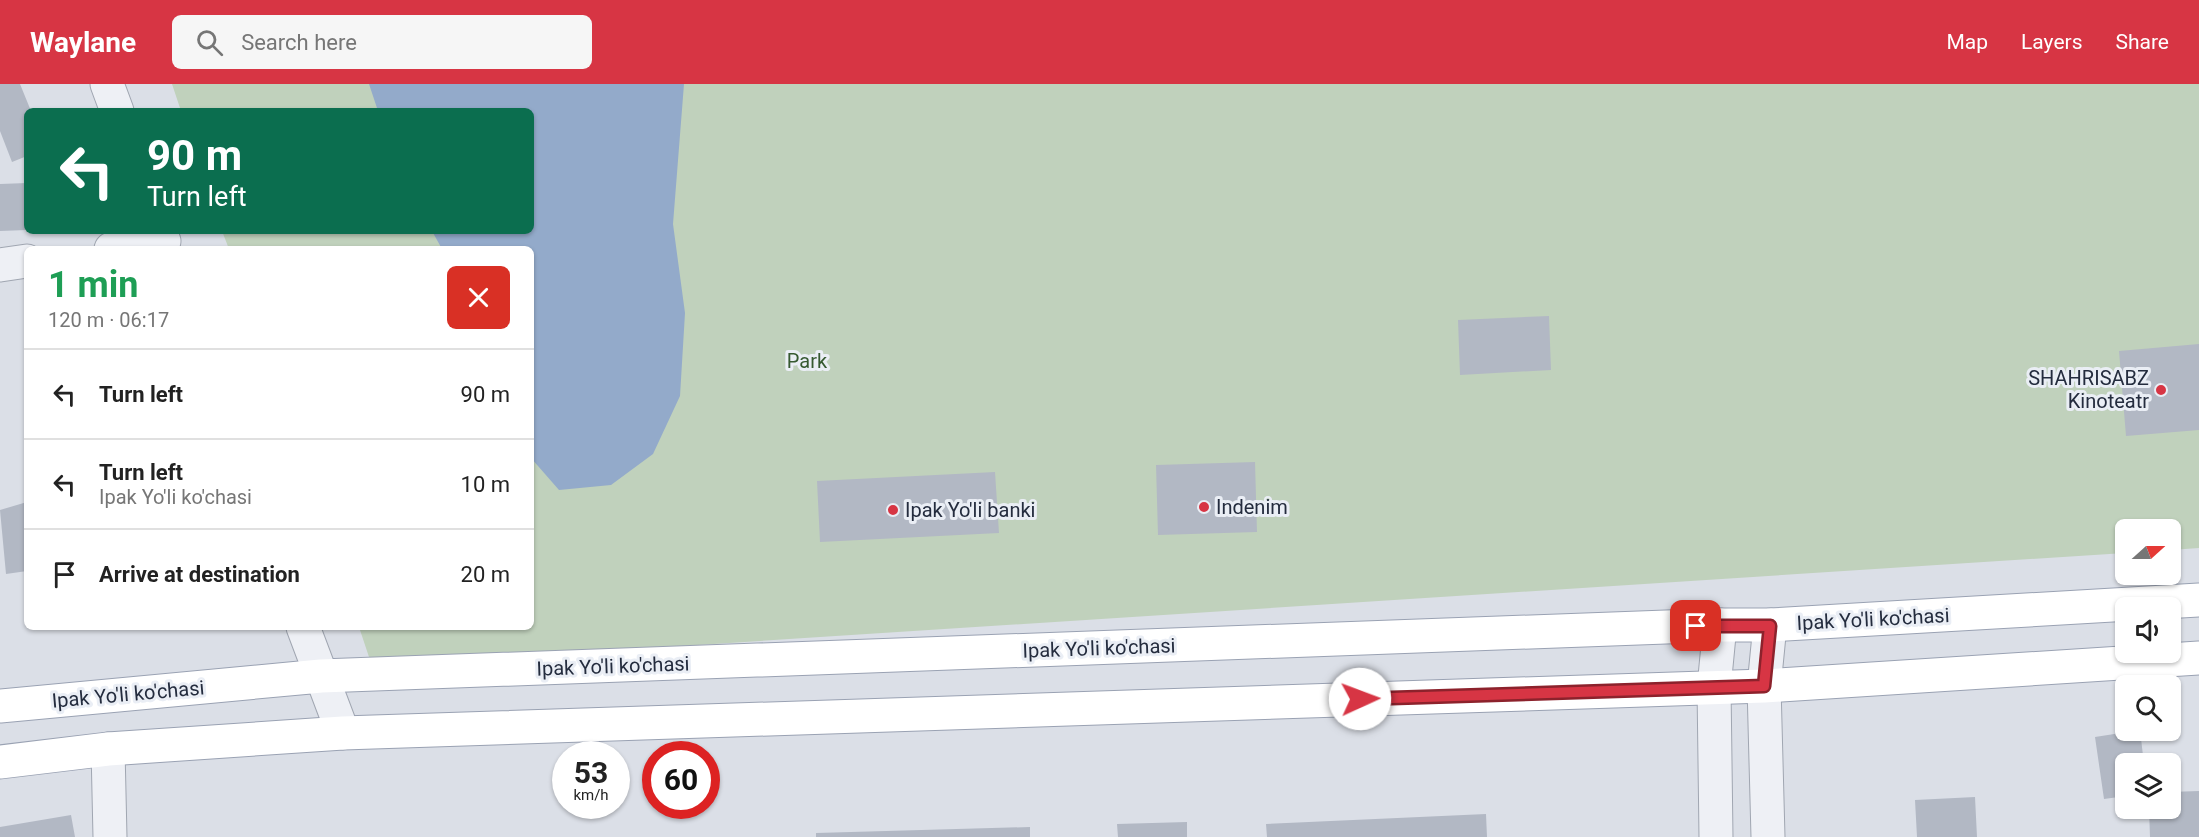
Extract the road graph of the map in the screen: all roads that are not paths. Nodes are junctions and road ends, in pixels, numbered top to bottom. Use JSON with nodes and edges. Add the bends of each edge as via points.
{"nodes":[{"id":1,"x":107,"y":84,"type":"edge"},
{"id":2,"x":116,"y":108,"type":"edge"},
{"id":3,"x":164,"y":240,"type":"edge"},
{"id":4,"x":129,"y":246,"type":"edge"},
{"id":5,"x":24,"y":261,"type":"edge"},
{"id":6,"x":0,"y":265,"type":"edge"},
{"id":7,"x":2199,"y":600,"type":"edge"},
{"id":8,"x":1720,"y":625,"type":"junction"},
{"id":9,"x":1770,"y":626,"type":"junction"},
{"id":10,"x":304,"y":630,"type":"edge"},
{"id":11,"x":2199,"y":658,"type":"edge"},
{"id":12,"x":321,"y":676,"type":"junction"},
{"id":13,"x":1764,"y":686,"type":"junction"},
{"id":14,"x":1714,"y":687,"type":"junction"},
{"id":15,"x":0,"y":706,"type":"edge"},
{"id":16,"x":343,"y":733,"type":"junction"},
{"id":17,"x":108,"y":749,"type":"junction"},
{"id":18,"x":0,"y":762,"type":"edge"},
{"id":19,"x":110,"y":837,"type":"edge"},
{"id":20,"x":1716,"y":837,"type":"edge"},
{"id":21,"x":1768,"y":837,"type":"edge"}],
"edges":[{"from":1,"to":2,"type":"street"},
{"from":3,"to":4,"type":"street"},
{"from":5,"to":6,"type":"street"},
{"from":7,"to":9,"type":"main road","name":"Ipak Yo'li ko'chasi"},
{"from":8,"to":9,"type":"main road","name":"Ipak Yo'li ko'chasi"},
{"from":8,"to":12,"type":"main road","name":"Ipak Yo'li ko'chasi"},
{"from":8,"to":14,"type":"street"},
{"from":9,"to":13,"type":"street"},
{"from":10,"to":12,"type":"street"},
{"from":11,"to":13,"type":"main road"},
{"from":12,"to":15,"type":"main road","name":"Ipak Yo'li ko'chasi"},
{"from":12,"to":16,"type":"street"},
{"from":13,"to":14,"type":"main road"},
{"from":13,"to":21,"type":"street"},
{"from":14,"to":16,"type":"main road"},
{"from":14,"to":20,"type":"street"},
{"from":16,"to":17,"type":"main road"},
{"from":17,"to":18,"type":"main road"},
{"from":17,"to":19,"type":"street"}]}
